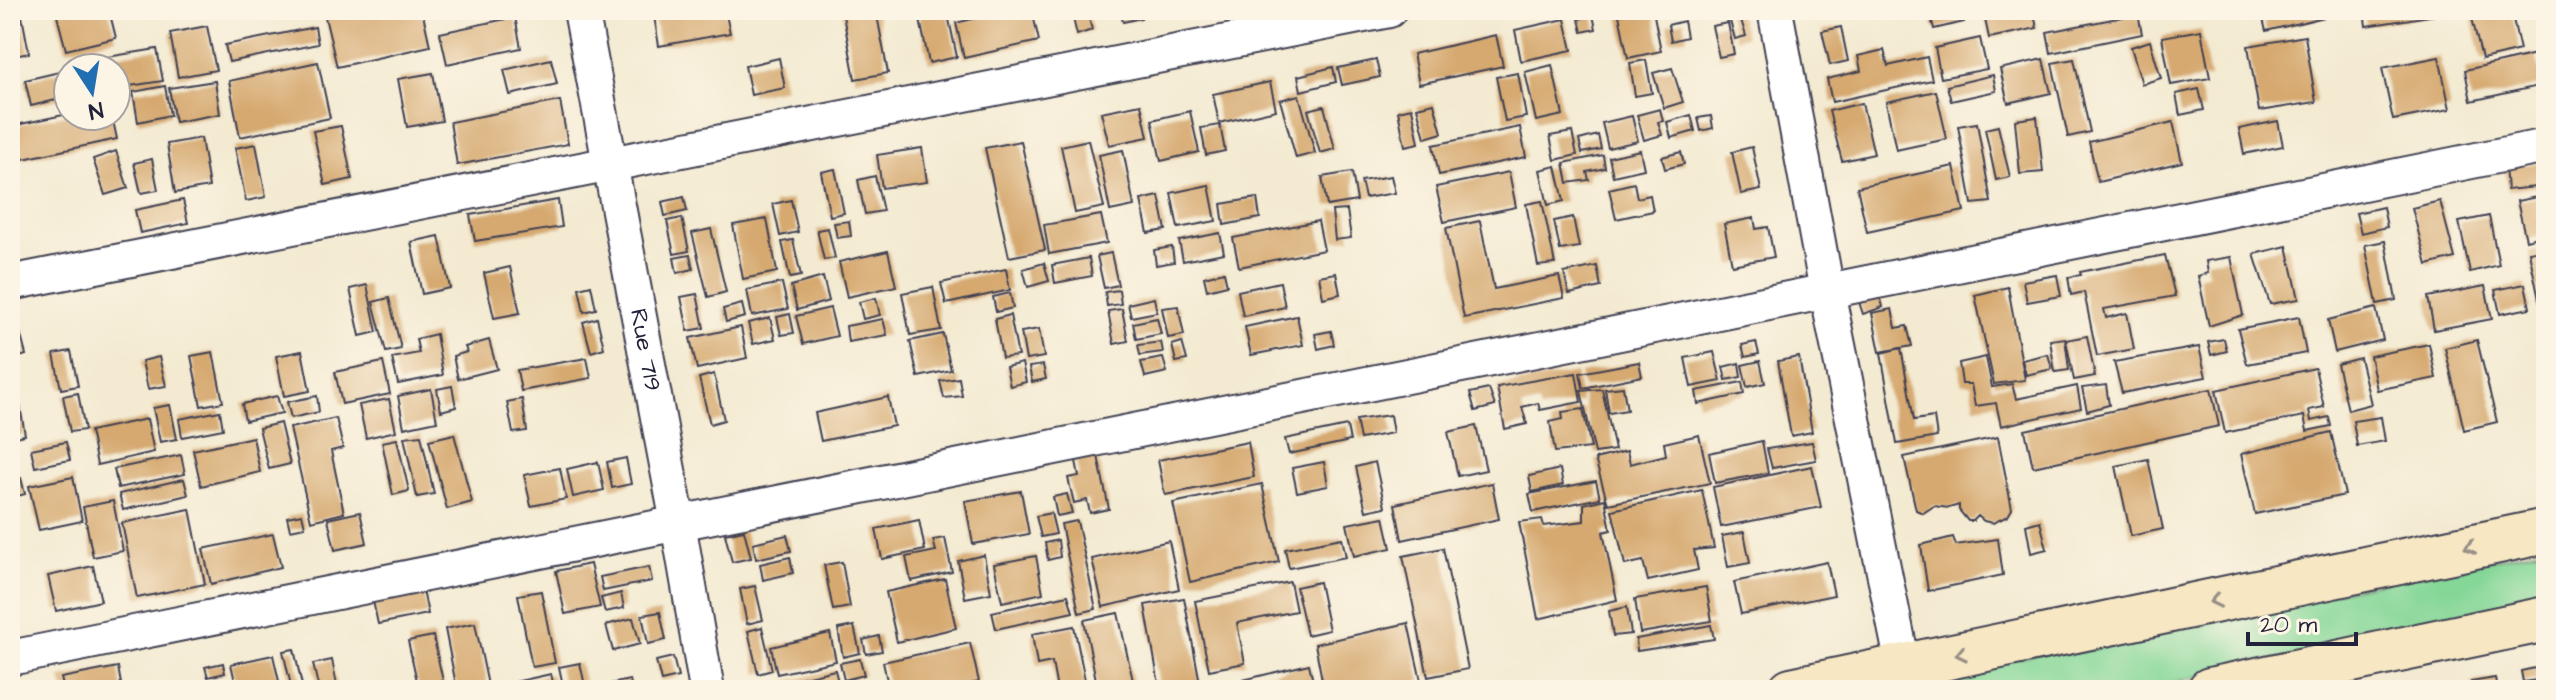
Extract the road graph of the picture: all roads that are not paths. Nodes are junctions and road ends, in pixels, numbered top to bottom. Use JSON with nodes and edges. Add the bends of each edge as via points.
{"nodes":[{"id":1,"x":581,"y":10,"type":"edge"},
{"id":2,"x":1389,"y":10,"type":"edge"},
{"id":3,"x":1775,"y":10,"type":"edge"},
{"id":4,"x":2546,"y":146,"type":"edge"},
{"id":5,"x":610,"y":164,"type":"junction"},
{"id":6,"x":10,"y":283,"type":"edge"},
{"id":7,"x":1827,"y":291,"type":"junction"},
{"id":8,"x":678,"y":523,"type":"junction"},
{"id":9,"x":2546,"y":531,"type":"edge"},
{"id":10,"x":2546,"y":619,"type":"edge"},
{"id":11,"x":10,"y":658,"type":"edge"},
{"id":12,"x":1905,"y":678,"type":"edge"},
{"id":13,"x":2304,"y":680,"type":"edge"},
{"id":14,"x":707,"y":690,"type":"edge"},
{"id":15,"x":1791,"y":690,"type":"edge"},
{"id":16,"x":2210,"y":690,"type":"edge"}],
"edges":[{"from":1,"to":5,"type":"street","name":"Rue 719"},
{"from":2,"to":5,"type":"street"},
{"from":3,"to":7,"type":"street"},
{"from":4,"to":7,"type":"street"},
{"from":5,"to":6,"type":"street"},
{"from":5,"to":8,"type":"street","name":"Rue 719"},
{"from":7,"to":8,"type":"street"},
{"from":7,"to":12,"type":"street"},
{"from":8,"to":11,"type":"street"},
{"from":8,"to":14,"type":"street","name":"Rue 719"},
{"from":9,"to":12,"type":"main road","one_way":true},
{"from":10,"to":13,"type":"main road"},
{"from":12,"to":15,"type":"main road"},
{"from":13,"to":16,"type":"main road"}]}
